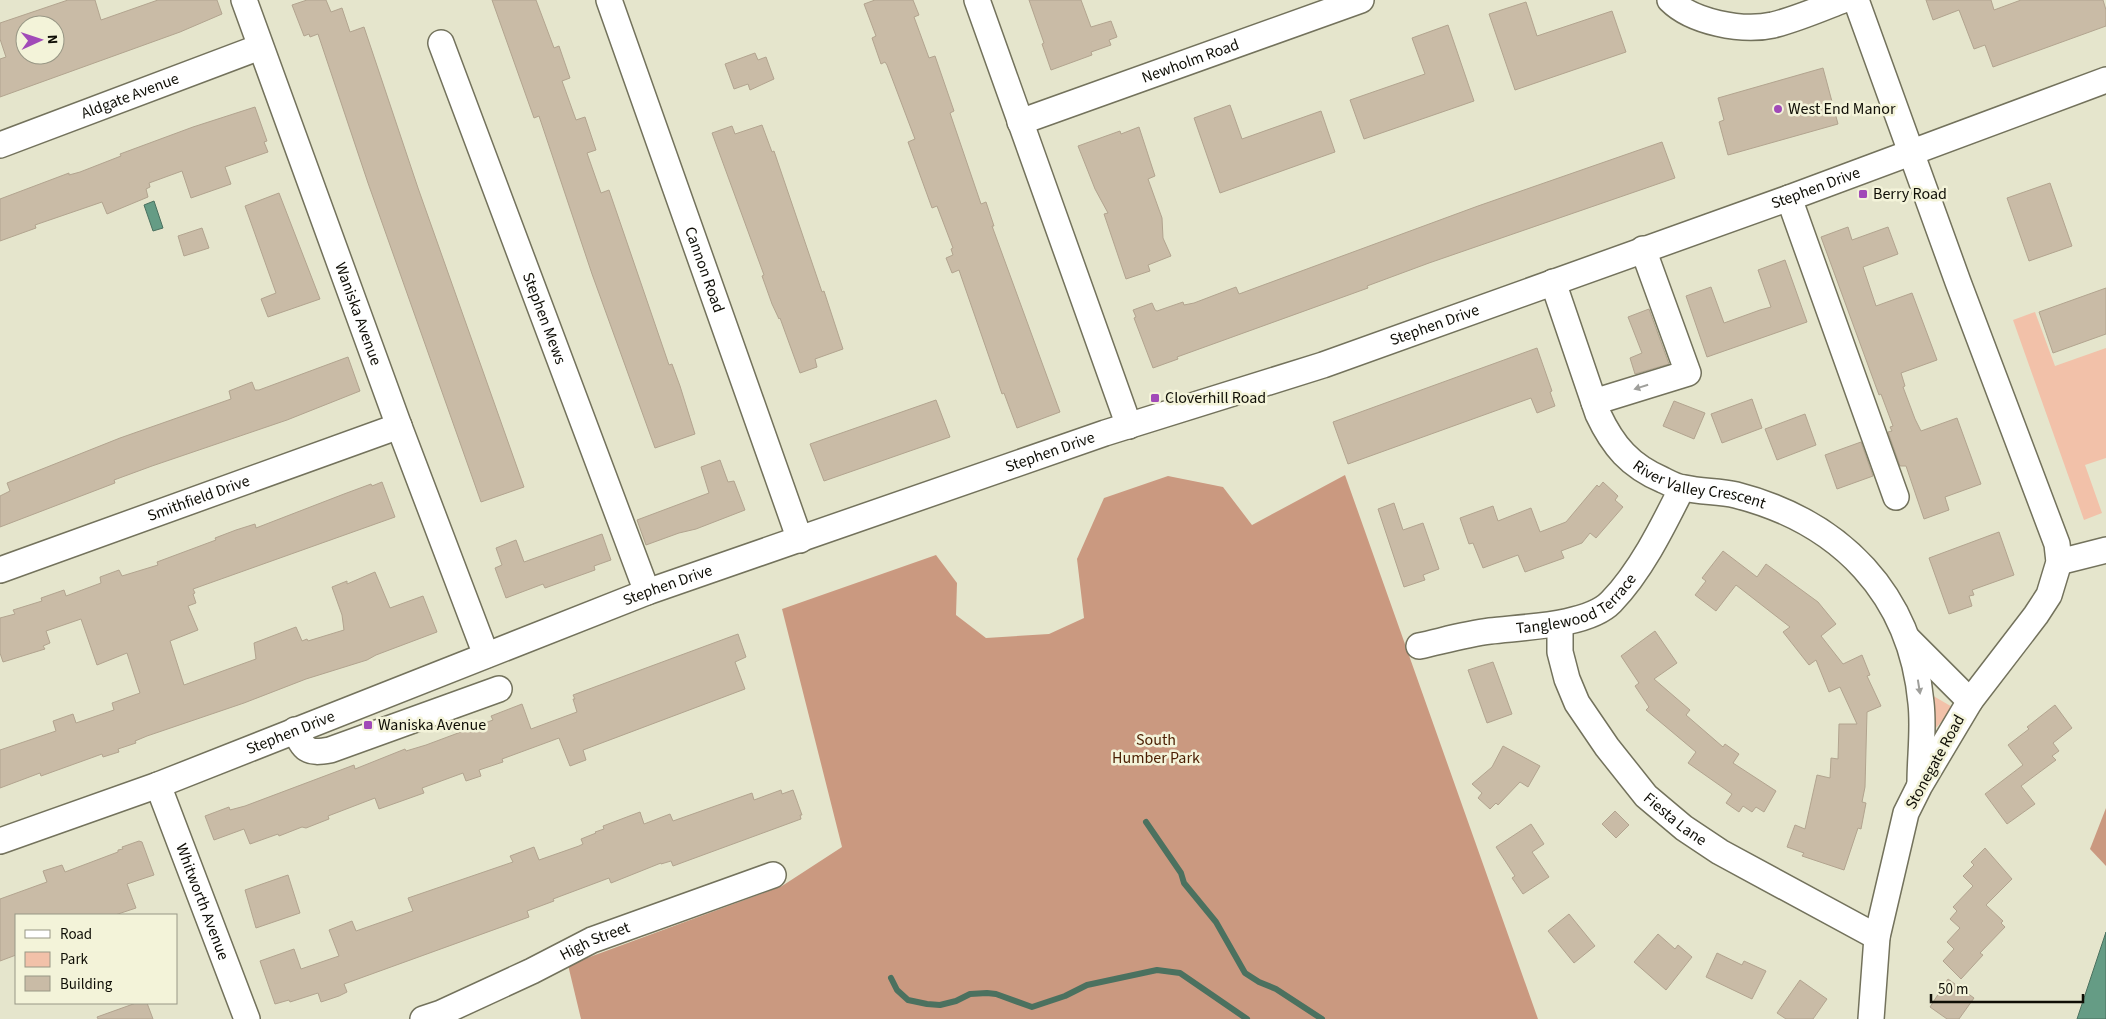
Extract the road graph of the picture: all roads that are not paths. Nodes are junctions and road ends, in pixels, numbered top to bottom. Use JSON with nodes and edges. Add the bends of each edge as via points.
{"nodes":[{"id":1,"x":244,"y":0,"type":"edge"},
{"id":2,"x":609,"y":0,"type":"edge"},
{"id":3,"x":977,"y":0,"type":"edge"},
{"id":4,"x":1361,"y":0,"type":"edge"},
{"id":5,"x":1670,"y":0,"type":"edge"},
{"id":6,"x":1843,"y":0,"type":"edge"},
{"id":7,"x":1856,"y":0,"type":"edge"},
{"id":8,"x":441,"y":43,"type":"dead end"},
{"id":9,"x":260,"y":48,"type":"junction"},
{"id":10,"x":2106,"y":80,"type":"edge"},
{"id":11,"x":1020,"y":122,"type":"junction"},
{"id":12,"x":0,"y":145,"type":"edge"},
{"id":13,"x":1910,"y":152,"type":"junction"},
{"id":14,"x":1789,"y":198,"type":"junction"},
{"id":15,"x":1643,"y":249,"type":"junction"},
{"id":16,"x":1553,"y":282,"type":"junction"},
{"id":17,"x":1594,"y":402,"type":"junction"},
{"id":18,"x":399,"y":426,"type":"junction"},
{"id":19,"x":1129,"y":426,"type":"junction"},
{"id":20,"x":1682,"y":488,"type":"junction"},
{"id":21,"x":1896,"y":497,"type":"dead end"},
{"id":22,"x":800,"y":540,"type":"junction"},
{"id":23,"x":2106,"y":550,"type":"edge"},
{"id":24,"x":2059,"y":562,"type":"junction"},
{"id":25,"x":0,"y":570,"type":"edge"},
{"id":26,"x":647,"y":592,"type":"junction"},
{"id":27,"x":1560,"y":624,"type":"junction"},
{"id":28,"x":1908,"y":639,"type":"junction"},
{"id":29,"x":1419,"y":646,"type":"dead end"},
{"id":30,"x":486,"y":655,"type":"junction"},
{"id":31,"x":498,"y":688,"type":"dead end"},
{"id":32,"x":1970,"y":701,"type":"junction"},
{"id":33,"x":295,"y":730,"type":"junction"},
{"id":34,"x":158,"y":784,"type":"junction"},
{"id":35,"x":1920,"y":785,"type":"junction"},
{"id":36,"x":0,"y":841,"type":"edge"},
{"id":37,"x":772,"y":875,"type":"dead end"},
{"id":38,"x":1878,"y":937,"type":"junction"},
{"id":39,"x":247,"y":1019,"type":"edge"},
{"id":40,"x":423,"y":1019,"type":"edge"},
{"id":41,"x":1871,"y":1019,"type":"edge"}],
"edges":[{"from":1,"to":9,"type":"street","name":"Waniska Avenue"},
{"from":2,"to":22,"type":"street","name":"Cannon Road"},
{"from":3,"to":11,"type":"street"},
{"from":4,"to":11,"type":"street","name":"Newholm Road"},
{"from":5,"to":6,"type":"street","via":[[1690,15],[1714,23],[1740,26],[1770,25]]},
{"from":7,"to":13,"type":"street"},
{"from":8,"to":26,"type":"street","name":"Stephen Mews"},
{"from":9,"to":12,"type":"street","name":"Aldgate Avenue"},
{"from":9,"to":18,"type":"street","name":"Waniska Avenue"},
{"from":10,"to":13,"type":"street","name":"Stephen Drive"},
{"from":11,"to":19,"type":"street"},
{"from":13,"to":14,"type":"street","name":"Stephen Drive"},
{"from":13,"to":24,"type":"street","via":[[2057,544]]},
{"from":14,"to":15,"type":"street","name":"Stephen Drive"},
{"from":14,"to":21,"type":"street"},
{"from":15,"to":16,"type":"street","name":"Stephen Drive"},
{"from":15,"to":17,"type":"street","one_way":true,"via":[[1688,373]]},
{"from":16,"to":17,"type":"street","name":"River Valley Crescent"},
{"from":16,"to":19,"type":"street","name":"Stephen Drive","via":[[1324,365]]},
{"from":17,"to":20,"type":"street","name":"River Valley Crescent","via":[[1608,434],[1631,462],[1647,473]]},
{"from":18,"to":25,"type":"street","name":"Smithfield Drive"},
{"from":18,"to":30,"type":"street","name":"Waniska Avenue"},
{"from":19,"to":22,"type":"street","name":"Stephen Drive"},
{"from":20,"to":27,"type":"street","name":"Tanglewood Terrace","via":[[1642,559],[1610,603]]},
{"from":20,"to":28,"type":"street","name":"River Valley Crescent","via":[[1712,491],[1761,503],[1827,536],[1851,553],[1871,576],[1893,608]]},
{"from":22,"to":26,"type":"street","name":"Stephen Drive"},
{"from":23,"to":24,"type":"street"},
{"from":24,"to":32,"type":"street","name":"Stonegate Road","via":[[2049,595]]},
{"from":26,"to":30,"type":"street","name":"Stephen Drive"},
{"from":27,"to":29,"type":"street","name":"Tanglewood Terrace","via":[[1489,631]]},
{"from":27,"to":38,"type":"street","name":"Fiesta Lane","via":[[1560,652],[1578,703],[1607,747],[1646,796],[1684,828],[1720,852]]},
{"from":28,"to":32,"type":"street","name":"River Valley Crescent"},
{"from":28,"to":35,"type":"street","name":"River Valley Crescent","one_way":true,"via":[[1922,705]]},
{"from":30,"to":33,"type":"street","name":"Stephen Drive"},
{"from":31,"to":33,"type":"street","via":[[330,750],[308,751]]},
{"from":32,"to":35,"type":"street","name":"Stonegate Road"},
{"from":33,"to":34,"type":"street","name":"Stephen Drive"},
{"from":34,"to":36,"type":"street","name":"Stephen Drive"},
{"from":34,"to":39,"type":"street","name":"Whitworth Avenue"},
{"from":35,"to":38,"type":"street","name":"Stonegate Road","via":[[1906,813]]},
{"from":37,"to":40,"type":"street","name":"High Street","via":[[592,940],[532,971]]},
{"from":38,"to":41,"type":"street","name":"Stonegate Road"}]}
